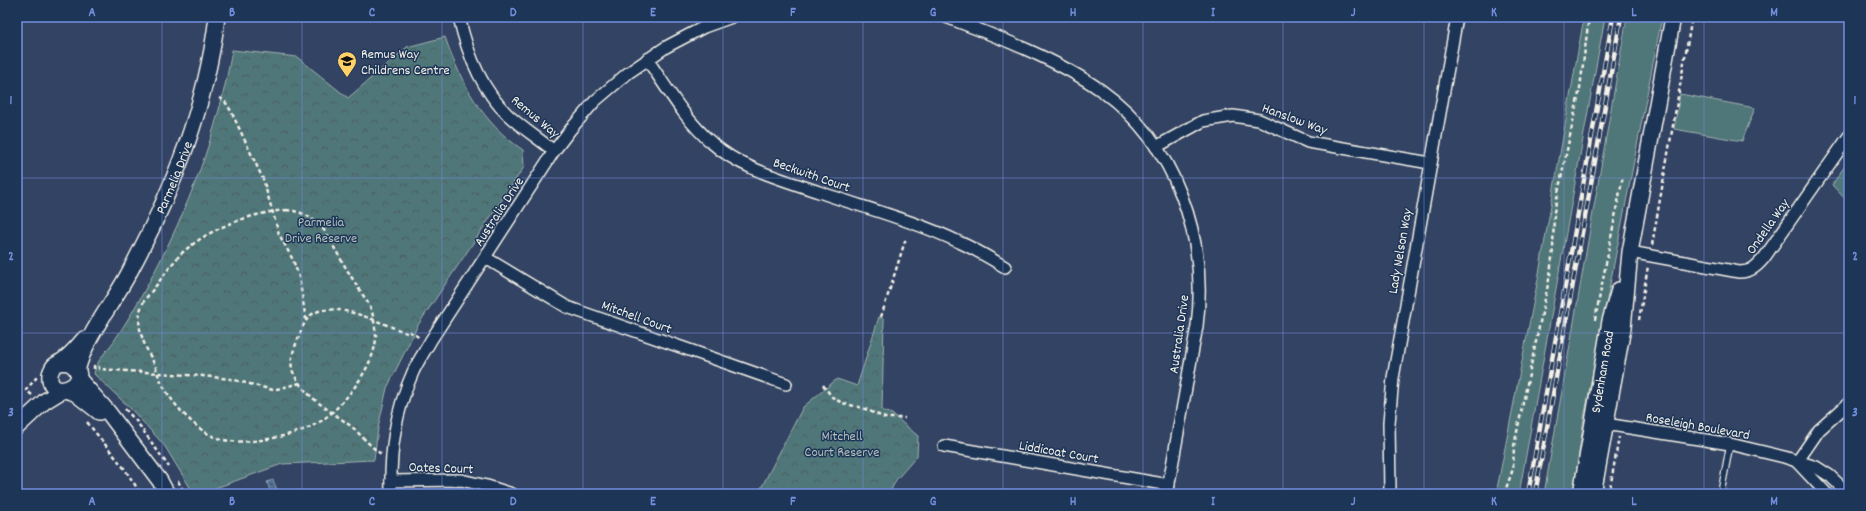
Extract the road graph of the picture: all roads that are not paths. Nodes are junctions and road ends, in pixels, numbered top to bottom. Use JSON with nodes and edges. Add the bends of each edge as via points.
{"nodes":[{"id":1,"x":217,"y":17,"type":"edge"},
{"id":2,"x":459,"y":17,"type":"edge"},
{"id":3,"x":732,"y":17,"type":"edge"},
{"id":4,"x":946,"y":17,"type":"edge"},
{"id":5,"x":1457,"y":17,"type":"edge"},
{"id":6,"x":1673,"y":17,"type":"edge"},
{"id":7,"x":647,"y":59,"type":"junction"},
{"id":8,"x":1849,"y":136,"type":"edge"},
{"id":9,"x":1156,"y":147,"type":"junction"},
{"id":10,"x":554,"y":151,"type":"junction"},
{"id":11,"x":1430,"y":163,"type":"junction"},
{"id":12,"x":1630,"y":252,"type":"junction"},
{"id":13,"x":486,"y":258,"type":"junction"},
{"id":14,"x":1005,"y":267,"type":"dead end"},
{"id":15,"x":98,"y":326,"type":"junction"},
{"id":16,"x":60,"y":362,"type":"junction"},
{"id":17,"x":82,"y":373,"type":"junction"},
{"id":18,"x":51,"y":380,"type":"junction"},
{"id":19,"x":786,"y":384,"type":"dead end"},
{"id":20,"x":64,"y":390,"type":"junction"},
{"id":21,"x":1849,"y":403,"type":"edge"},
{"id":22,"x":1599,"y":423,"type":"junction"},
{"id":23,"x":19,"y":425,"type":"edge"},
{"id":24,"x":118,"y":427,"type":"junction"},
{"id":25,"x":1730,"y":444,"type":"junction"},
{"id":26,"x":944,"y":446,"type":"dead end"},
{"id":27,"x":1797,"y":462,"type":"junction"},
{"id":28,"x":391,"y":481,"type":"junction"},
{"id":29,"x":1168,"y":490,"type":"edge"},
{"id":30,"x":1390,"y":492,"type":"dead end"},
{"id":31,"x":167,"y":494,"type":"edge"},
{"id":32,"x":391,"y":494,"type":"edge"},
{"id":33,"x":512,"y":494,"type":"edge"},
{"id":34,"x":1581,"y":494,"type":"edge"},
{"id":35,"x":1593,"y":494,"type":"edge"},
{"id":36,"x":1722,"y":494,"type":"edge"},
{"id":37,"x":1827,"y":494,"type":"edge"},
{"id":38,"x":1848,"y":494,"type":"edge"}],
"edges":[{"from":1,"to":15,"type":"street","name":"Parmelia Drive","via":[[195,122],[169,192],[128,277]]},
{"from":2,"to":10,"type":"street","name":"Remus Way","via":[[475,66],[490,93],[509,116]]},
{"from":3,"to":7,"type":"street","name":"Australia Drive","via":[[684,37]]},
{"from":4,"to":9,"type":"street","name":"Australia Drive","via":[[1038,56],[1084,79],[1119,105]]},
{"from":5,"to":11,"type":"street","name":"Lady Nelson Way"},
{"from":6,"to":12,"type":"street","name":"Sydenham Road"},
{"from":7,"to":10,"type":"street","name":"Australia Drive","via":[[595,101]]},
{"from":7,"to":14,"type":"street","name":"Beckwith Court","via":[[687,118],[712,143],[740,163],[944,235]]},
{"from":8,"to":12,"type":"street","name":"Ondella Way","via":[[1757,267],[1748,272]]},
{"from":9,"to":11,"type":"street","name":"Hanslow Way","via":[[1203,121],[1233,116],[1259,120],[1308,142]]},
{"from":9,"to":29,"type":"street","name":"Australia Drive","via":[[1173,177],[1188,214],[1196,248],[1199,284],[1197,326]]},
{"from":10,"to":13,"type":"street","name":"Australia Drive"},
{"from":11,"to":30,"type":"street","name":"Lady Nelson Way","via":[[1393,385],[1389,423]]},
{"from":12,"to":22,"type":"street","name":"Sydenham Road","via":[[1610,321]]},
{"from":13,"to":19,"type":"street","name":"Mitchell Court","via":[[567,307]]},
{"from":13,"to":28,"type":"street","name":"Australia Drive","via":[[429,343],[413,372],[392,439]]},
{"from":15,"to":16,"type":"street","name":"Parmelia Drive"},
{"from":15,"to":17,"type":"street","name":"Parmelia Drive","via":[[85,348]]},
{"from":16,"to":17,"type":"street","via":[[69,363]]},
{"from":16,"to":18,"type":"street","via":[[51,371]]},
{"from":17,"to":20,"type":"street","via":[[73,386]]},
{"from":17,"to":24,"type":"street"},
{"from":18,"to":20,"type":"street","via":[[56,388]]},
{"from":18,"to":23,"type":"street"},
{"from":20,"to":23,"type":"street","via":[[45,401]]},
{"from":20,"to":24,"type":"street","via":[[82,398]]},
{"from":21,"to":27,"type":"street","via":[[1820,430]]},
{"from":22,"to":25,"type":"street","name":"Roseleigh Boulevard"},
{"from":22,"to":34,"type":"street","name":"Sydenham Road"},
{"from":22,"to":35,"type":"street","name":"Sydenham Road"},
{"from":24,"to":31,"type":"street"},
{"from":25,"to":27,"type":"street","name":"Roseleigh Boulevard"},
{"from":25,"to":36,"type":"lane"},
{"from":26,"to":29,"type":"street","name":"Liddicoat Court"},
{"from":27,"to":37,"type":"street","name":"Roseleigh Boulevard"},
{"from":27,"to":38,"type":"street","name":"Roseleigh Boulevard","via":[[1816,467]]},
{"from":28,"to":32,"type":"street","name":"Australia Drive"},
{"from":28,"to":33,"type":"street","name":"Oates Court","via":[[461,480]]}]}
